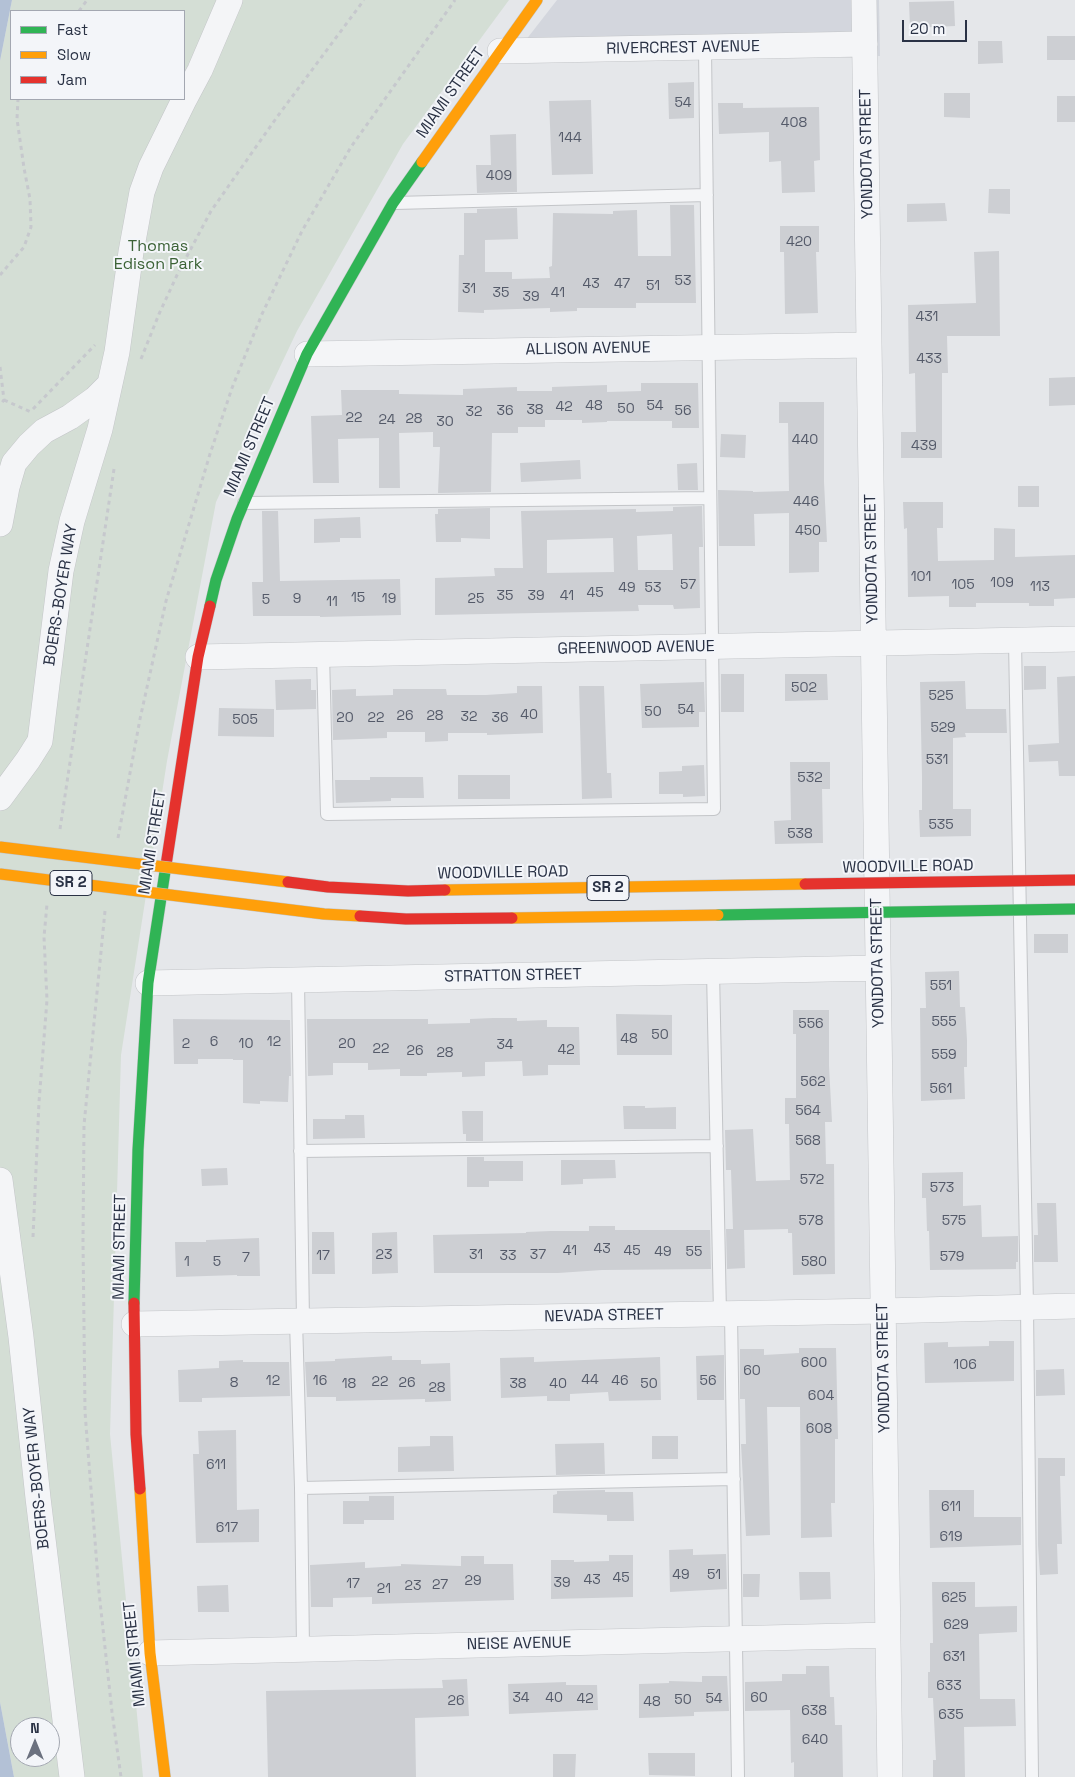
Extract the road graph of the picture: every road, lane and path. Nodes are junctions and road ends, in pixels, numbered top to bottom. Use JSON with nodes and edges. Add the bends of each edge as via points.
{"nodes":[{"id":1,"x":230,"y":0,"type":"edge"},
{"id":2,"x":537,"y":0,"type":"edge"},
{"id":3,"x":864,"y":0,"type":"edge"},
{"id":4,"x":865,"y":44,"type":"junction"},
{"id":5,"x":705,"y":48,"type":"junction"},
{"id":6,"x":500,"y":51,"type":"junction"},
{"id":7,"x":185,"y":98,"type":"edge"},
{"id":8,"x":18,"y":100,"type":"edge"},
{"id":9,"x":184,"y":100,"type":"edge"},
{"id":10,"x":707,"y":195,"type":"junction"},
{"id":11,"x":393,"y":202,"type":"junction"},
{"id":12,"x":0,"y":275,"type":"edge"},
{"id":13,"x":96,"y":343,"type":"dead end"},
{"id":14,"x":870,"y":345,"type":"junction"},
{"id":15,"x":708,"y":347,"type":"junction"},
{"id":16,"x":307,"y":354,"type":"junction"},
{"id":17,"x":0,"y":367,"type":"edge"},
{"id":18,"x":110,"y":384,"type":"junction"},
{"id":19,"x":4,"y":400,"type":"junction"},
{"id":20,"x":0,"y":405,"type":"edge"},
{"id":21,"x":710,"y":498,"type":"junction"},
{"id":22,"x":244,"y":503,"type":"junction"},
{"id":23,"x":0,"y":524,"type":"edge"},
{"id":24,"x":1075,"y":639,"type":"edge"},
{"id":25,"x":1015,"y":641,"type":"junction"},
{"id":26,"x":874,"y":644,"type":"junction"},
{"id":27,"x":711,"y":647,"type":"junction"},
{"id":28,"x":322,"y":654,"type":"junction"},
{"id":29,"x":198,"y":657,"type":"junction"},
{"id":30,"x":0,"y":798,"type":"edge"},
{"id":31,"x":0,"y":847,"type":"edge"},
{"id":32,"x":0,"y":874,"type":"edge"},
{"id":33,"x":1075,"y":880,"type":"edge"},
{"id":34,"x":1075,"y":909,"type":"edge"},
{"id":35,"x":878,"y":968,"type":"junction"},
{"id":36,"x":713,"y":971,"type":"junction"},
{"id":37,"x":298,"y":980,"type":"junction"},
{"id":38,"x":148,"y":983,"type":"junction"},
{"id":39,"x":717,"y":1146,"type":"junction"},
{"id":40,"x":300,"y":1152,"type":"junction"},
{"id":41,"x":0,"y":1180,"type":"edge"},
{"id":42,"x":1075,"y":1306,"type":"edge"},
{"id":43,"x":1027,"y":1307,"type":"junction"},
{"id":44,"x":883,"y":1311,"type":"junction"},
{"id":45,"x":726,"y":1314,"type":"junction"},
{"id":46,"x":299,"y":1321,"type":"junction"},
{"id":47,"x":134,"y":1324,"type":"junction"},
{"id":48,"x":734,"y":1479,"type":"junction"},
{"id":49,"x":301,"y":1488,"type":"junction"},
{"id":50,"x":888,"y":1635,"type":"junction"},
{"id":51,"x":736,"y":1639,"type":"junction"},
{"id":52,"x":303,"y":1649,"type":"junction"},
{"id":53,"x":150,"y":1653,"type":"junction"},
{"id":54,"x":72,"y":1777,"type":"edge"},
{"id":55,"x":165,"y":1777,"type":"edge"},
{"id":56,"x":738,"y":1777,"type":"edge"},
{"id":57,"x":890,"y":1777,"type":"edge"},
{"id":58,"x":1032,"y":1777,"type":"edge"}],
"edges":[{"from":1,"to":7,"type":"street","name":"BOERS-BOYER WAY"},
{"from":2,"to":6,"type":"main road","name":"MIAMI STREET"},
{"from":3,"to":4,"type":"street","name":"YONDOTA STREET"},
{"from":4,"to":5,"type":"street","name":"RIVERCREST AVENUE"},
{"from":4,"to":14,"type":"street","name":"YONDOTA STREET"},
{"from":5,"to":6,"type":"street","name":"RIVERCREST AVENUE"},
{"from":5,"to":10,"type":"lane"},
{"from":6,"to":11,"type":"main road","name":"MIAMI STREET"},
{"from":8,"to":12,"type":"path","via":[[17,119],[30,199],[31,227],[24,247]]},
{"from":9,"to":18,"type":"street","name":"BOERS-BOYER WAY","via":[[142,192]]},
{"from":10,"to":11,"type":"lane"},
{"from":10,"to":15,"type":"lane"},
{"from":11,"to":16,"type":"main road","name":"MIAMI STREET"},
{"from":13,"to":19,"type":"path","via":[[31,412]]},
{"from":14,"to":15,"type":"street","name":"ALLISON AVENUE"},
{"from":14,"to":26,"type":"street","name":"YONDOTA STREET"},
{"from":15,"to":16,"type":"street","name":"ALLISON AVENUE"},
{"from":15,"to":21,"type":"lane"},
{"from":16,"to":22,"type":"main road","name":"MIAMI STREET"},
{"from":17,"to":19,"type":"path"},
{"from":18,"to":23,"type":"street","via":[[70,417],[44,431],[14,463]]},
{"from":18,"to":30,"type":"street","name":"BOERS-BOYER WAY","via":[[61,572],[40,741]]},
{"from":19,"to":20,"type":"path"},
{"from":21,"to":22,"type":"lane"},
{"from":21,"to":27,"type":"lane"},
{"from":22,"to":29,"type":"main road","name":"MIAMI STREET","via":[[216,580]]},
{"from":24,"to":25,"type":"street","name":"GREENWOOD AVENUE"},
{"from":25,"to":26,"type":"street","name":"GREENWOOD AVENUE"},
{"from":25,"to":43,"type":"lane"},
{"from":26,"to":27,"type":"street","name":"GREENWOOD AVENUE"},
{"from":26,"to":35,"type":"street","name":"YONDOTA STREET"},
{"from":27,"to":28,"type":"street","name":"GREENWOOD AVENUE"},
{"from":27,"to":28,"type":"lane","via":[[714,810],[327,814]]},
{"from":28,"to":29,"type":"street","name":"GREENWOOD AVENUE"},
{"from":29,"to":38,"type":"main road","name":"MIAMI STREET"},
{"from":31,"to":33,"type":"main road","name":"WOODVILLE ROAD","number":"SR 2","bridge":true,"via":[[328,887],[408,891]]},
{"from":32,"to":34,"type":"main road","number":"SR 2","bridge":true,"via":[[324,914],[406,919]]},
{"from":35,"to":36,"type":"street","name":"STRATTON STREET"},
{"from":35,"to":44,"type":"street","name":"YONDOTA STREET"},
{"from":36,"to":37,"type":"street","name":"STRATTON STREET"},
{"from":36,"to":39,"type":"lane"},
{"from":37,"to":38,"type":"street","name":"STRATTON STREET"},
{"from":37,"to":40,"type":"lane"},
{"from":38,"to":47,"type":"main road","name":"MIAMI STREET","via":[[138,1150]]},
{"from":39,"to":40,"type":"lane"},
{"from":39,"to":45,"type":"lane"},
{"from":40,"to":46,"type":"lane"},
{"from":41,"to":54,"type":"street","name":"BOERS-BOYER WAY","via":[[22,1337]]},
{"from":42,"to":43,"type":"street","name":"NEVADA STREET"},
{"from":43,"to":44,"type":"street","name":"NEVADA STREET"},
{"from":43,"to":58,"type":"lane"},
{"from":44,"to":45,"type":"street","name":"NEVADA STREET"},
{"from":44,"to":50,"type":"street","name":"YONDOTA STREET"},
{"from":45,"to":46,"type":"street","name":"NEVADA STREET"},
{"from":45,"to":48,"type":"lane"},
{"from":46,"to":47,"type":"street","name":"NEVADA STREET"},
{"from":46,"to":49,"type":"lane"},
{"from":47,"to":53,"type":"main road","name":"MIAMI STREET","via":[[136,1434]]},
{"from":48,"to":49,"type":"lane"},
{"from":48,"to":51,"type":"lane"},
{"from":49,"to":52,"type":"lane"},
{"from":50,"to":51,"type":"street","name":"NEISE AVENUE"},
{"from":50,"to":57,"type":"street","name":"YONDOTA STREET"},
{"from":51,"to":52,"type":"street","name":"NEISE AVENUE"},
{"from":51,"to":56,"type":"lane"},
{"from":52,"to":53,"type":"street","name":"NEISE AVENUE"},
{"from":53,"to":55,"type":"main road","name":"MIAMI STREET"}]}
